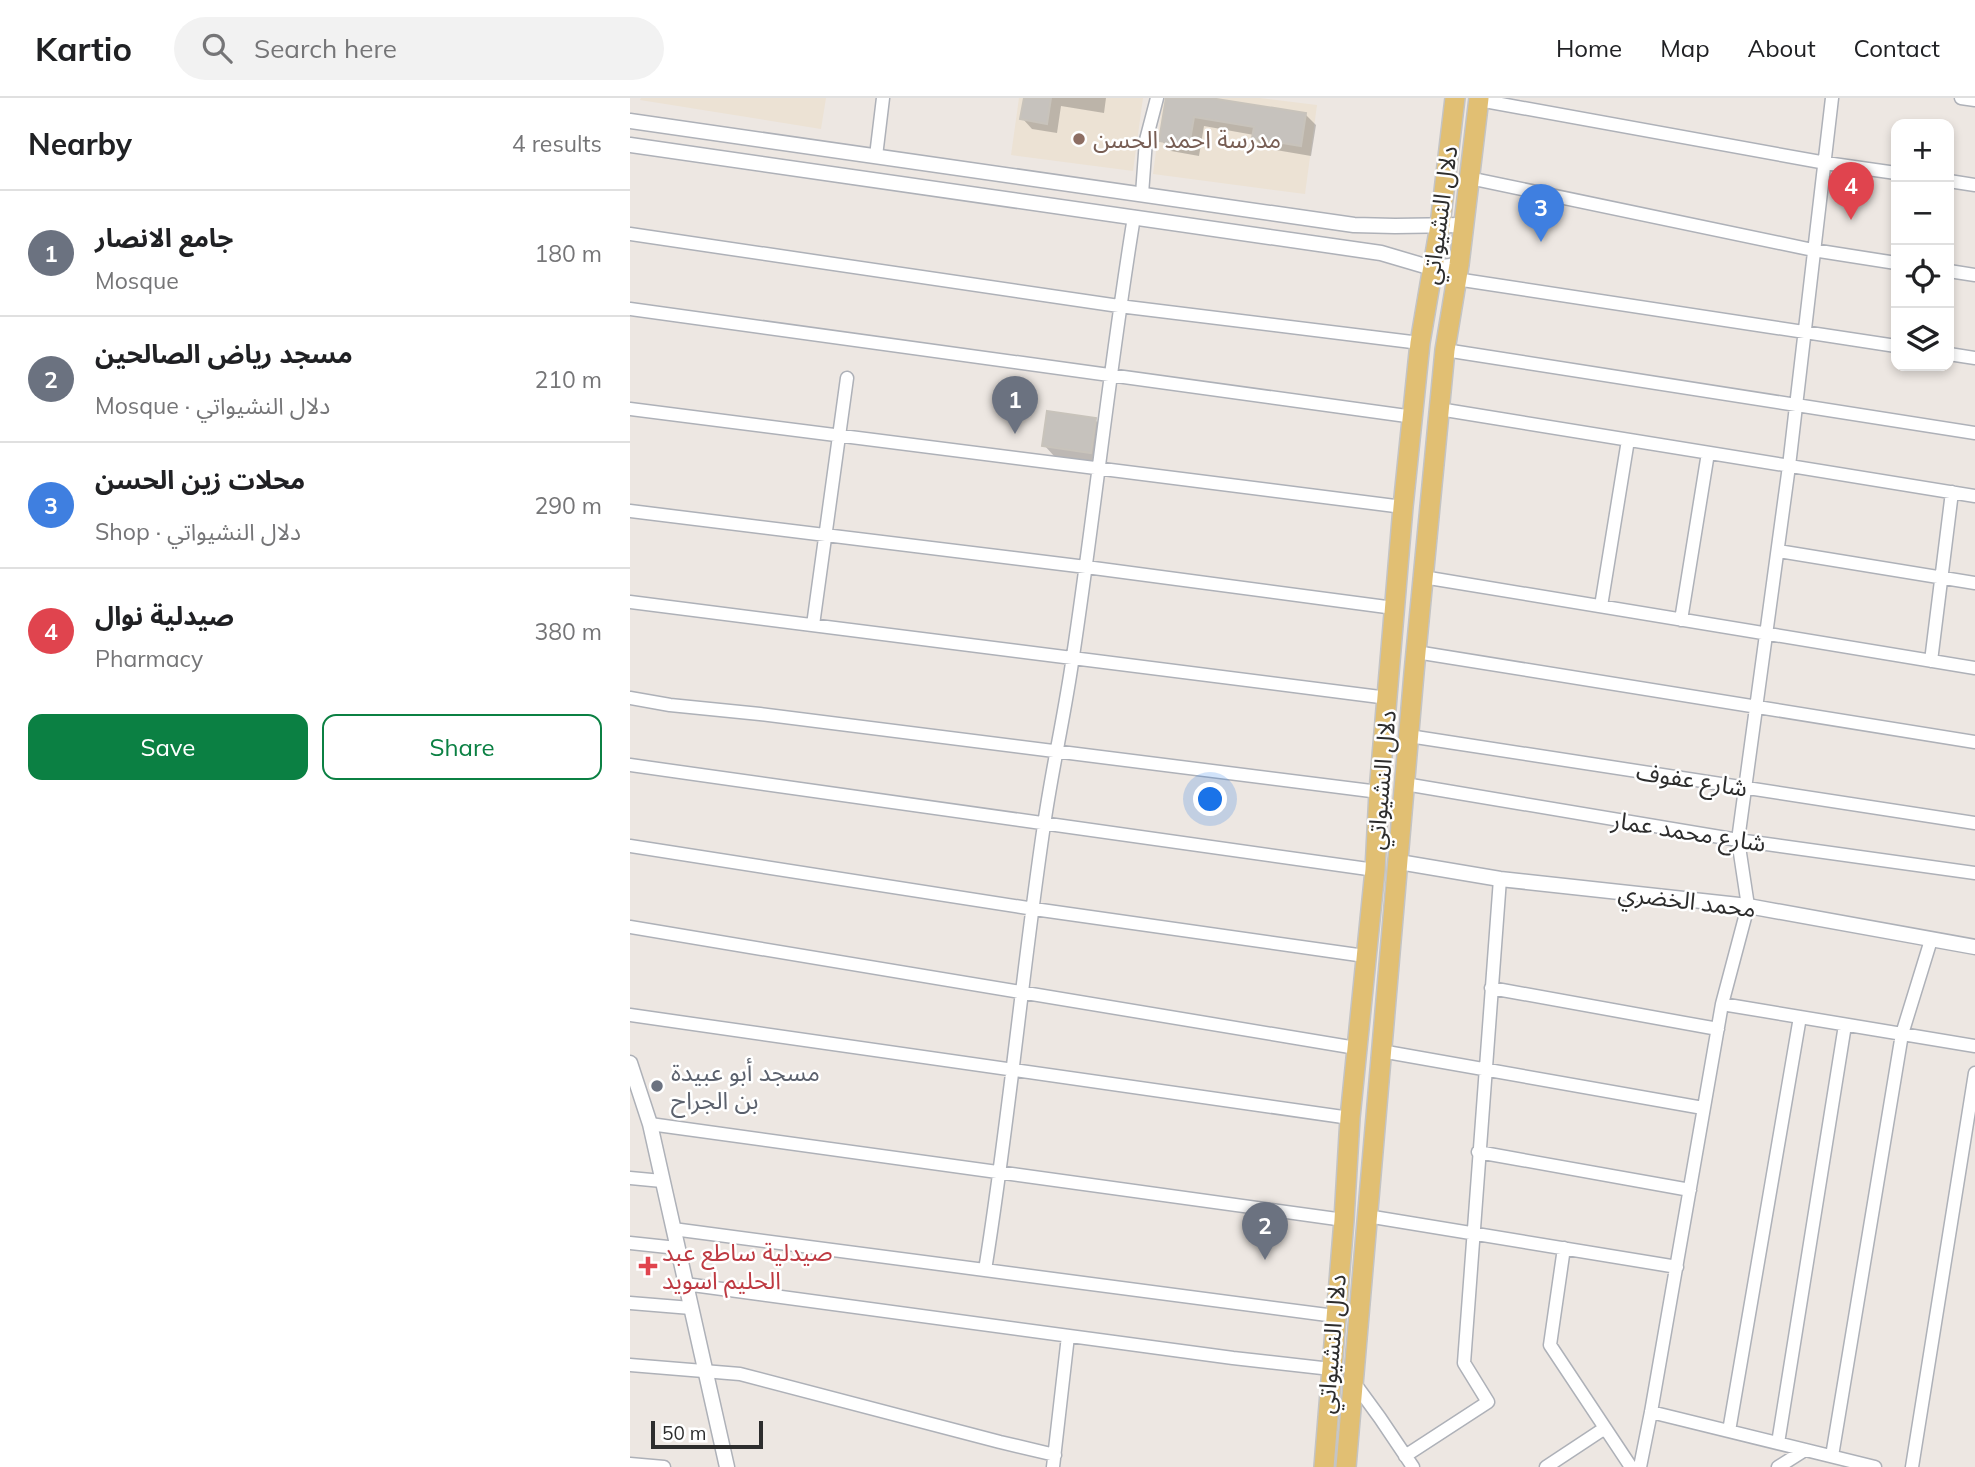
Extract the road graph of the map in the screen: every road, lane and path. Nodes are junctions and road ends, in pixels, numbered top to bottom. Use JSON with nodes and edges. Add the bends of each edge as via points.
{"nodes":[{"id":1,"x":883,"y":98,"type":"edge"},
{"id":2,"x":1157,"y":98,"type":"edge"},
{"id":3,"x":1455,"y":98,"type":"edge"},
{"id":4,"x":1832,"y":98,"type":"edge"},
{"id":5,"x":1961,"y":98,"type":"edge"},
{"id":6,"x":1479,"y":99,"type":"edge"},
{"id":7,"x":1975,"y":100,"type":"edge"},
{"id":8,"x":630,"y":121,"type":"edge"},
{"id":9,"x":630,"y":145,"type":"edge"},
{"id":10,"x":876,"y":156,"type":"junction"},
{"id":11,"x":1826,"y":163,"type":"junction"},
{"id":12,"x":1891,"y":172,"type":"edge"},
{"id":13,"x":1469,"y":178,"type":"junction"},
{"id":14,"x":1954,"y":182,"type":"edge"},
{"id":15,"x":1975,"y":185,"type":"edge"},
{"id":16,"x":1142,"y":194,"type":"junction"},
{"id":17,"x":1133,"y":217,"type":"junction"},
{"id":18,"x":1440,"y":225,"type":"junction"},
{"id":19,"x":1463,"y":225,"type":"junction"},
{"id":20,"x":630,"y":234,"type":"edge"},
{"id":21,"x":1813,"y":250,"type":"junction"},
{"id":22,"x":1891,"y":262,"type":"edge"},
{"id":23,"x":1433,"y":268,"type":"junction"},
{"id":24,"x":1457,"y":272,"type":"junction"},
{"id":25,"x":1954,"y":272,"type":"edge"},
{"id":26,"x":1975,"y":275,"type":"edge"},
{"id":27,"x":1119,"y":306,"type":"junction"},
{"id":28,"x":630,"y":309,"type":"edge"},
{"id":29,"x":1804,"y":332,"type":"junction"},
{"id":30,"x":1420,"y":343,"type":"junction"},
{"id":31,"x":1891,"y":345,"type":"edge"},
{"id":32,"x":1445,"y":350,"type":"junction"},
{"id":33,"x":1954,"y":355,"type":"edge"},
{"id":34,"x":1975,"y":358,"type":"edge"},
{"id":35,"x":847,"y":377,"type":"dead end"},
{"id":36,"x":1110,"y":377,"type":"junction"},
{"id":37,"x":1796,"y":405,"type":"junction"},
{"id":38,"x":630,"y":409,"type":"edge"},
{"id":39,"x":1439,"y":410,"type":"junction"},
{"id":40,"x":1414,"y":417,"type":"junction"},
{"id":41,"x":1975,"y":433,"type":"edge"},
{"id":42,"x":839,"y":435,"type":"junction"},
{"id":43,"x":1628,"y":440,"type":"junction"},
{"id":44,"x":1708,"y":453,"type":"junction"},
{"id":45,"x":1789,"y":466,"type":"junction"},
{"id":46,"x":1100,"y":467,"type":"junction"},
{"id":47,"x":1952,"y":492,"type":"junction"},
{"id":48,"x":1975,"y":496,"type":"edge"},
{"id":49,"x":1404,"y":507,"type":"junction"},
{"id":50,"x":630,"y":511,"type":"edge"},
{"id":51,"x":826,"y":534,"type":"junction"},
{"id":52,"x":1778,"y":551,"type":"junction"},
{"id":53,"x":1086,"y":567,"type":"junction"},
{"id":54,"x":1423,"y":577,"type":"junction"},
{"id":55,"x":1941,"y":577,"type":"junction"},
{"id":56,"x":1975,"y":583,"type":"edge"},
{"id":57,"x":630,"y":602,"type":"edge"},
{"id":58,"x":1601,"y":606,"type":"junction"},
{"id":59,"x":1394,"y":608,"type":"junction"},
{"id":60,"x":1681,"y":620,"type":"junction"},
{"id":61,"x":813,"y":625,"type":"junction"},
{"id":62,"x":1766,"y":634,"type":"junction"},
{"id":63,"x":1416,"y":652,"type":"junction"},
{"id":64,"x":1073,"y":659,"type":"junction"},
{"id":65,"x":1931,"y":661,"type":"junction"},
{"id":66,"x":1975,"y":668,"type":"edge"},
{"id":67,"x":630,"y":698,"type":"edge"},
{"id":68,"x":1388,"y":698,"type":"junction"},
{"id":69,"x":1756,"y":707,"type":"junction"},
{"id":70,"x":1409,"y":736,"type":"junction"},
{"id":71,"x":1975,"y":742,"type":"edge"},
{"id":72,"x":1056,"y":751,"type":"junction"},
{"id":73,"x":630,"y":765,"type":"edge"},
{"id":74,"x":1405,"y":784,"type":"junction"},
{"id":75,"x":1745,"y":788,"type":"junction"},
{"id":76,"x":1379,"y":792,"type":"junction"},
{"id":77,"x":1975,"y":823,"type":"edge"},
{"id":78,"x":1044,"y":825,"type":"junction"},
{"id":79,"x":1738,"y":840,"type":"junction"},
{"id":80,"x":630,"y":846,"type":"edge"},
{"id":81,"x":1398,"y":862,"type":"junction"},
{"id":82,"x":1376,"y":865,"type":"junction"},
{"id":83,"x":1975,"y":873,"type":"edge"},
{"id":84,"x":1500,"y":879,"type":"junction"},
{"id":85,"x":1748,"y":906,"type":"junction"},
{"id":86,"x":1034,"y":909,"type":"junction"},
{"id":87,"x":630,"y":927,"type":"edge"},
{"id":88,"x":1931,"y":940,"type":"junction"},
{"id":89,"x":1975,"y":947,"type":"edge"},
{"id":90,"x":1365,"y":956,"type":"junction"},
{"id":91,"x":1491,"y":988,"type":"junction"},
{"id":92,"x":1022,"y":993,"type":"junction"},
{"id":93,"x":1722,"y":1004,"type":"junction"},
{"id":94,"x":630,"y":1015,"type":"edge"},
{"id":95,"x":1800,"y":1017,"type":"junction"},
{"id":96,"x":1845,"y":1025,"type":"junction"},
{"id":97,"x":1718,"y":1029,"type":"junction"},
{"id":98,"x":1902,"y":1034,"type":"junction"},
{"id":99,"x":1975,"y":1046,"type":"edge"},
{"id":100,"x":1356,"y":1048,"type":"junction"},
{"id":101,"x":1381,"y":1051,"type":"junction"},
{"id":102,"x":630,"y":1063,"type":"edge"},
{"id":103,"x":1485,"y":1069,"type":"junction"},
{"id":104,"x":1012,"y":1070,"type":"junction"},
{"id":105,"x":1975,"y":1073,"type":"edge"},
{"id":106,"x":635,"y":1091,"type":"edge"},
{"id":107,"x":1703,"y":1108,"type":"junction"},
{"id":108,"x":1350,"y":1118,"type":"junction"},
{"id":109,"x":650,"y":1124,"type":"junction"},
{"id":110,"x":1478,"y":1152,"type":"junction"},
{"id":111,"x":1000,"y":1174,"type":"junction"},
{"id":112,"x":630,"y":1178,"type":"edge"},
{"id":113,"x":662,"y":1181,"type":"junction"},
{"id":114,"x":1690,"y":1189,"type":"junction"},
{"id":115,"x":1367,"y":1216,"type":"junction"},
{"id":116,"x":1344,"y":1220,"type":"junction"},
{"id":117,"x":673,"y":1229,"type":"junction"},
{"id":118,"x":1473,"y":1232,"type":"junction"},
{"id":119,"x":630,"y":1244,"type":"edge"},
{"id":120,"x":677,"y":1248,"type":"junction"},
{"id":121,"x":1564,"y":1248,"type":"junction"},
{"id":122,"x":1677,"y":1266,"type":"junction"},
{"id":123,"x":985,"y":1270,"type":"junction"},
{"id":124,"x":685,"y":1284,"type":"junction"},
{"id":125,"x":630,"y":1303,"type":"edge"},
{"id":126,"x":691,"y":1308,"type":"junction"},
{"id":127,"x":1335,"y":1315,"type":"junction"},
{"id":128,"x":1068,"y":1336,"type":"junction"},
{"id":129,"x":630,"y":1365,"type":"edge"},
{"id":130,"x":1331,"y":1368,"type":"junction"},
{"id":131,"x":706,"y":1371,"type":"junction"},
{"id":132,"x":1353,"y":1381,"type":"junction"},
{"id":133,"x":1651,"y":1412,"type":"junction"},
{"id":134,"x":1605,"y":1428,"type":"junction"},
{"id":135,"x":1729,"y":1431,"type":"junction"},
{"id":136,"x":1778,"y":1443,"type":"junction"},
{"id":137,"x":1805,"y":1450,"type":"junction"},
{"id":138,"x":1832,"y":1456,"type":"junction"},
{"id":139,"x":1054,"y":1461,"type":"edge"},
{"id":140,"x":1409,"y":1462,"type":"edge"},
{"id":141,"x":1848,"y":1463,"type":"edge"},
{"id":142,"x":630,"y":1464,"type":"edge"},
{"id":143,"x":664,"y":1467,"type":"edge"},
{"id":144,"x":727,"y":1467,"type":"edge"},
{"id":145,"x":1324,"y":1467,"type":"edge"},
{"id":146,"x":1346,"y":1467,"type":"edge"},
{"id":147,"x":1546,"y":1467,"type":"edge"},
{"id":148,"x":1630,"y":1467,"type":"edge"},
{"id":149,"x":1640,"y":1467,"type":"edge"},
{"id":150,"x":1778,"y":1467,"type":"edge"},
{"id":151,"x":1875,"y":1467,"type":"edge"},
{"id":152,"x":1912,"y":1467,"type":"edge"}],
"edges":[{"from":1,"to":10,"type":"street"},
{"from":2,"to":16,"type":"street","via":[[1146,139]]},
{"from":3,"to":18,"type":"main road","name":"دلال النشيواتي"},
{"from":4,"to":11,"type":"street"},
{"from":5,"to":7,"type":"street"},
{"from":6,"to":11,"type":"street"},
{"from":6,"to":13,"type":"main road","name":"دلال النشيواتي"},
{"from":8,"to":10,"type":"street"},
{"from":9,"to":17,"type":"street"},
{"from":10,"to":16,"type":"street"},
{"from":11,"to":12,"type":"street"},
{"from":11,"to":21,"type":"street"},
{"from":13,"to":19,"type":"main road","name":"دلال النشيواتي"},
{"from":13,"to":21,"type":"street"},
{"from":14,"to":15,"type":"street"},
{"from":16,"to":18,"type":"street","via":[[1354,225]]},
{"from":17,"to":23,"type":"street","via":[[1381,253]]},
{"from":17,"to":27,"type":"street"},
{"from":18,"to":19,"type":"street"},
{"from":18,"to":23,"type":"main road","name":"دلال النشيواتي"},
{"from":19,"to":24,"type":"main road","name":"دلال النشيواتي"},
{"from":20,"to":27,"type":"street"},
{"from":21,"to":22,"type":"street"},
{"from":21,"to":29,"type":"street"},
{"from":23,"to":24,"type":"street"},
{"from":23,"to":30,"type":"main road","name":"دلال النشيواتي"},
{"from":24,"to":29,"type":"street"},
{"from":24,"to":32,"type":"main road","name":"دلال النشيواتي"},
{"from":25,"to":26,"type":"street"},
{"from":27,"to":30,"type":"street"},
{"from":27,"to":36,"type":"street"},
{"from":28,"to":36,"type":"street"},
{"from":29,"to":31,"type":"street"},
{"from":29,"to":37,"type":"street"},
{"from":30,"to":40,"type":"main road","name":"دلال النشيواتي"},
{"from":32,"to":37,"type":"street"},
{"from":32,"to":39,"type":"main road","name":"دلال النشيواتي"},
{"from":33,"to":34,"type":"street"},
{"from":35,"to":42,"type":"street"},
{"from":36,"to":40,"type":"street"},
{"from":36,"to":46,"type":"street"},
{"from":37,"to":41,"type":"street"},
{"from":37,"to":45,"type":"street"},
{"from":38,"to":42,"type":"street"},
{"from":39,"to":43,"type":"street"},
{"from":39,"to":54,"type":"main road","name":"دلال النشيواتي"},
{"from":40,"to":49,"type":"main road","name":"دلال النشيواتي"},
{"from":42,"to":46,"type":"street"},
{"from":42,"to":51,"type":"street"},
{"from":43,"to":44,"type":"street"},
{"from":43,"to":58,"type":"street"},
{"from":44,"to":45,"type":"street"},
{"from":44,"to":60,"type":"street"},
{"from":45,"to":47,"type":"street"},
{"from":45,"to":52,"type":"street"},
{"from":46,"to":49,"type":"street"},
{"from":46,"to":53,"type":"street"},
{"from":47,"to":48,"type":"street"},
{"from":47,"to":55,"type":"street"},
{"from":49,"to":59,"type":"main road","name":"دلال النشيواتي"},
{"from":50,"to":51,"type":"street"},
{"from":51,"to":53,"type":"street"},
{"from":51,"to":61,"type":"street"},
{"from":52,"to":55,"type":"street"},
{"from":52,"to":62,"type":"street"},
{"from":53,"to":59,"type":"street"},
{"from":53,"to":64,"type":"street"},
{"from":54,"to":58,"type":"street"},
{"from":54,"to":63,"type":"main road","name":"دلال النشيواتي"},
{"from":55,"to":56,"type":"street"},
{"from":55,"to":65,"type":"street"},
{"from":57,"to":61,"type":"street"},
{"from":58,"to":60,"type":"street"},
{"from":59,"to":68,"type":"main road","name":"دلال النشيواتي"},
{"from":60,"to":62,"type":"street"},
{"from":61,"to":64,"type":"street"},
{"from":62,"to":65,"type":"street"},
{"from":62,"to":69,"type":"street"},
{"from":63,"to":69,"type":"street"},
{"from":63,"to":70,"type":"main road","name":"دلال النشيواتي"},
{"from":64,"to":68,"type":"street"},
{"from":64,"to":72,"type":"street"},
{"from":65,"to":66,"type":"street"},
{"from":67,"to":72,"type":"street"},
{"from":68,"to":76,"type":"main road","name":"دلال النشيواتي"},
{"from":69,"to":71,"type":"street"},
{"from":69,"to":75,"type":"street"},
{"from":70,"to":74,"type":"main road","name":"دلال النشيواتي"},
{"from":70,"to":75,"type":"street","name":"شارع عفوف"},
{"from":72,"to":76,"type":"street"},
{"from":72,"to":78,"type":"street"},
{"from":73,"to":78,"type":"street"},
{"from":74,"to":79,"type":"street","name":"شارع محمد عمار"},
{"from":74,"to":81,"type":"main road","name":"دلال النشيواتي"},
{"from":75,"to":77,"type":"street","name":"شارع عفوف"},
{"from":75,"to":79,"type":"street"},
{"from":76,"to":82,"type":"main road","name":"دلال النشيواتي"},
{"from":78,"to":82,"type":"street"},
{"from":78,"to":86,"type":"street"},
{"from":79,"to":83,"type":"street","name":"شارع محمد عمار"},
{"from":79,"to":85,"type":"street"},
{"from":80,"to":86,"type":"street"},
{"from":81,"to":82,"type":"main road"},
{"from":81,"to":84,"type":"street","name":"محمد الخضري"},
{"from":81,"to":101,"type":"main road","name":"دلال النشيواتي"},
{"from":82,"to":90,"type":"main road","name":"دلال النشيواتي"},
{"from":84,"to":85,"type":"street","name":"محمد الخضري"},
{"from":84,"to":91,"type":"street"},
{"from":85,"to":88,"type":"street","name":"محمد الخضري"},
{"from":85,"to":93,"type":"street"},
{"from":86,"to":90,"type":"street"},
{"from":86,"to":92,"type":"street"},
{"from":87,"to":92,"type":"street"},
{"from":88,"to":89,"type":"street","name":"محمد الخضري"},
{"from":88,"to":98,"type":"street"},
{"from":90,"to":100,"type":"main road","name":"دلال النشيواتي"},
{"from":91,"to":97,"type":"street"},
{"from":91,"to":103,"type":"street"},
{"from":92,"to":100,"type":"street"},
{"from":92,"to":104,"type":"street"},
{"from":93,"to":95,"type":"street"},
{"from":93,"to":97,"type":"street"},
{"from":94,"to":104,"type":"street"},
{"from":95,"to":96,"type":"street"},
{"from":95,"to":135,"type":"street"},
{"from":96,"to":98,"type":"street"},
{"from":96,"to":136,"type":"street"},
{"from":97,"to":107,"type":"street"},
{"from":98,"to":99,"type":"street"},
{"from":98,"to":138,"type":"street"},
{"from":100,"to":108,"type":"main road","name":"دلال النشيواتي"},
{"from":101,"to":103,"type":"street"},
{"from":101,"to":115,"type":"main road","name":"دلال النشيواتي"},
{"from":102,"to":106,"type":"street"},
{"from":103,"to":107,"type":"street"},
{"from":103,"to":110,"type":"street"},
{"from":104,"to":108,"type":"street"},
{"from":104,"to":111,"type":"street"},
{"from":105,"to":152,"type":"street"},
{"from":106,"to":109,"type":"street"},
{"from":107,"to":114,"type":"street"},
{"from":108,"to":116,"type":"main road","name":"دلال النشيواتي"},
{"from":109,"to":111,"type":"street"},
{"from":109,"to":113,"type":"street"},
{"from":110,"to":114,"type":"street"},
{"from":110,"to":118,"type":"street"},
{"from":111,"to":116,"type":"street"},
{"from":111,"to":123,"type":"street"},
{"from":112,"to":113,"type":"street"},
{"from":113,"to":117,"type":"street"},
{"from":114,"to":122,"type":"street"},
{"from":115,"to":118,"type":"street"},
{"from":115,"to":132,"type":"main road","name":"دلال النشيواتي"},
{"from":116,"to":127,"type":"main road","name":"دلال النشيواتي"},
{"from":117,"to":120,"type":"street"},
{"from":117,"to":123,"type":"street"},
{"from":118,"to":121,"type":"street"},
{"from":118,"to":140,"type":"street","via":[[1464,1363],[1488,1402]]},
{"from":119,"to":120,"type":"street"},
{"from":120,"to":124,"type":"street"},
{"from":121,"to":122,"type":"street"},
{"from":121,"to":134,"type":"street","via":[[1550,1345]]},
{"from":122,"to":133,"type":"street"},
{"from":123,"to":127,"type":"street"},
{"from":124,"to":126,"type":"street"},
{"from":124,"to":128,"type":"street"},
{"from":125,"to":126,"type":"street"},
{"from":126,"to":131,"type":"street"},
{"from":127,"to":130,"type":"main road","name":"دلال النشيواتي"},
{"from":128,"to":130,"type":"street"},
{"from":128,"to":139,"type":"street"},
{"from":129,"to":131,"type":"street"},
{"from":130,"to":145,"type":"main road","name":"دلال النشيواتي"},
{"from":131,"to":139,"type":"street","via":[[740,1374],[1000,1442]]},
{"from":131,"to":144,"type":"street"},
{"from":132,"to":140,"type":"street"},
{"from":132,"to":146,"type":"main road","name":"دلال النشيواتي"},
{"from":133,"to":135,"type":"street"},
{"from":133,"to":149,"type":"street"},
{"from":134,"to":147,"type":"street"},
{"from":134,"to":148,"type":"street"},
{"from":135,"to":136,"type":"street"},
{"from":136,"to":137,"type":"street"},
{"from":137,"to":138,"type":"street"},
{"from":137,"to":150,"type":"street"},
{"from":138,"to":141,"type":"street"},
{"from":141,"to":151,"type":"street"},
{"from":142,"to":143,"type":"street"}]}
